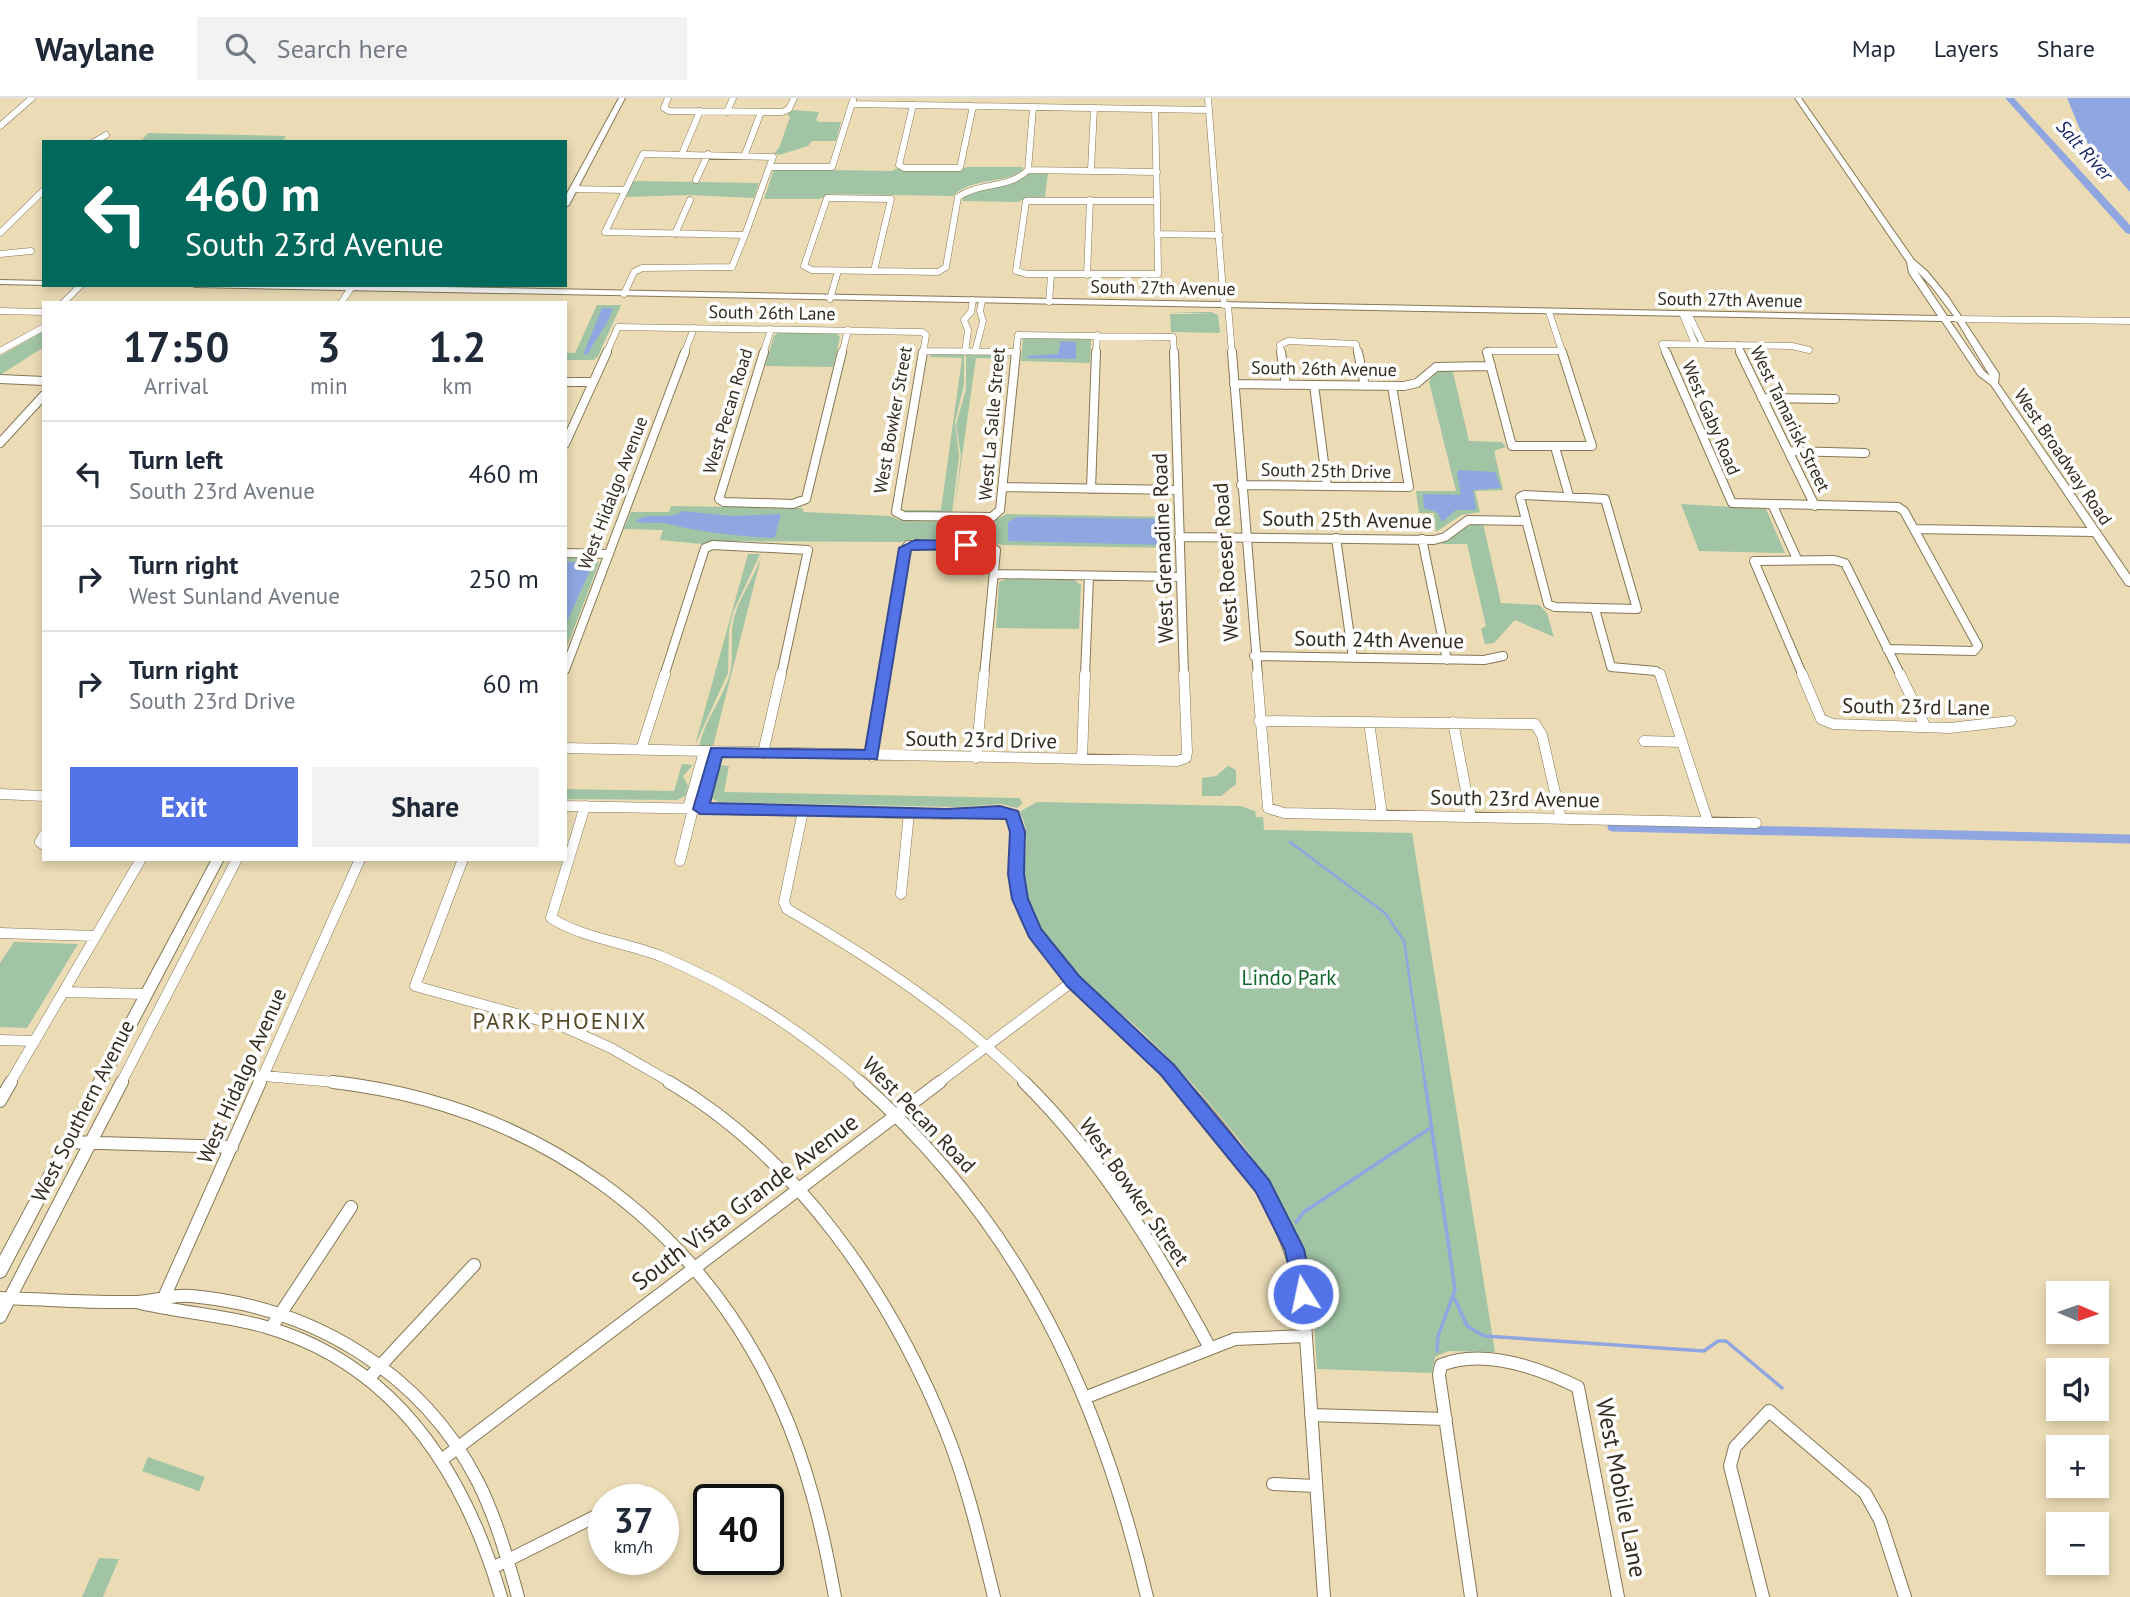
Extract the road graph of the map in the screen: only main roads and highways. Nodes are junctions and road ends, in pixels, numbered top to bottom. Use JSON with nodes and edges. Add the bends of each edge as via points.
{"nodes":[{"id":1,"x":622,"y":98,"type":"edge"},
{"id":2,"x":1798,"y":98,"type":"edge"},
{"id":3,"x":567,"y":201,"type":"edge"},
{"id":4,"x":1910,"y":262,"type":"junction"},
{"id":5,"x":0,"y":282,"type":"edge"},
{"id":6,"x":42,"y":283,"type":"edge"},
{"id":7,"x":299,"y":287,"type":"edge"},
{"id":8,"x":520,"y":289,"type":"edge"},
{"id":9,"x":1945,"y":319,"type":"junction"},
{"id":10,"x":1957,"y":319,"type":"junction"},
{"id":11,"x":1994,"y":383,"type":"junction"},
{"id":12,"x":2130,"y":583,"type":"edge"},
{"id":13,"x":217,"y":861,"type":"edge"},
{"id":14,"x":0,"y":1271,"type":"edge"}],
"edges":[{"from":1,"to":3,"type":"main road"},
{"from":2,"to":4,"type":"main road","name":"West Broadway Road"},
{"from":4,"to":9,"type":"main road","name":"West Broadway Road"},
{"from":4,"to":10,"type":"main road","name":"West Broadway Road","via":[[1926,274]]},
{"from":5,"to":6,"type":"main road"},
{"from":7,"to":8,"type":"main road","name":"South 27th Avenue"},
{"from":8,"to":9,"type":"main road","name":"South 27th Avenue","via":[[624,295]]},
{"from":9,"to":10,"type":"main road","name":"South 27th Avenue"},
{"from":9,"to":11,"type":"main road","name":"West Broadway Road","via":[[1981,373]]},
{"from":10,"to":11,"type":"main road","name":"West Broadway Road","via":[[1995,374]]},
{"from":11,"to":12,"type":"main road","name":"West Broadway Road"},
{"from":13,"to":14,"type":"main road","name":"West Southern Avenue"}]}
